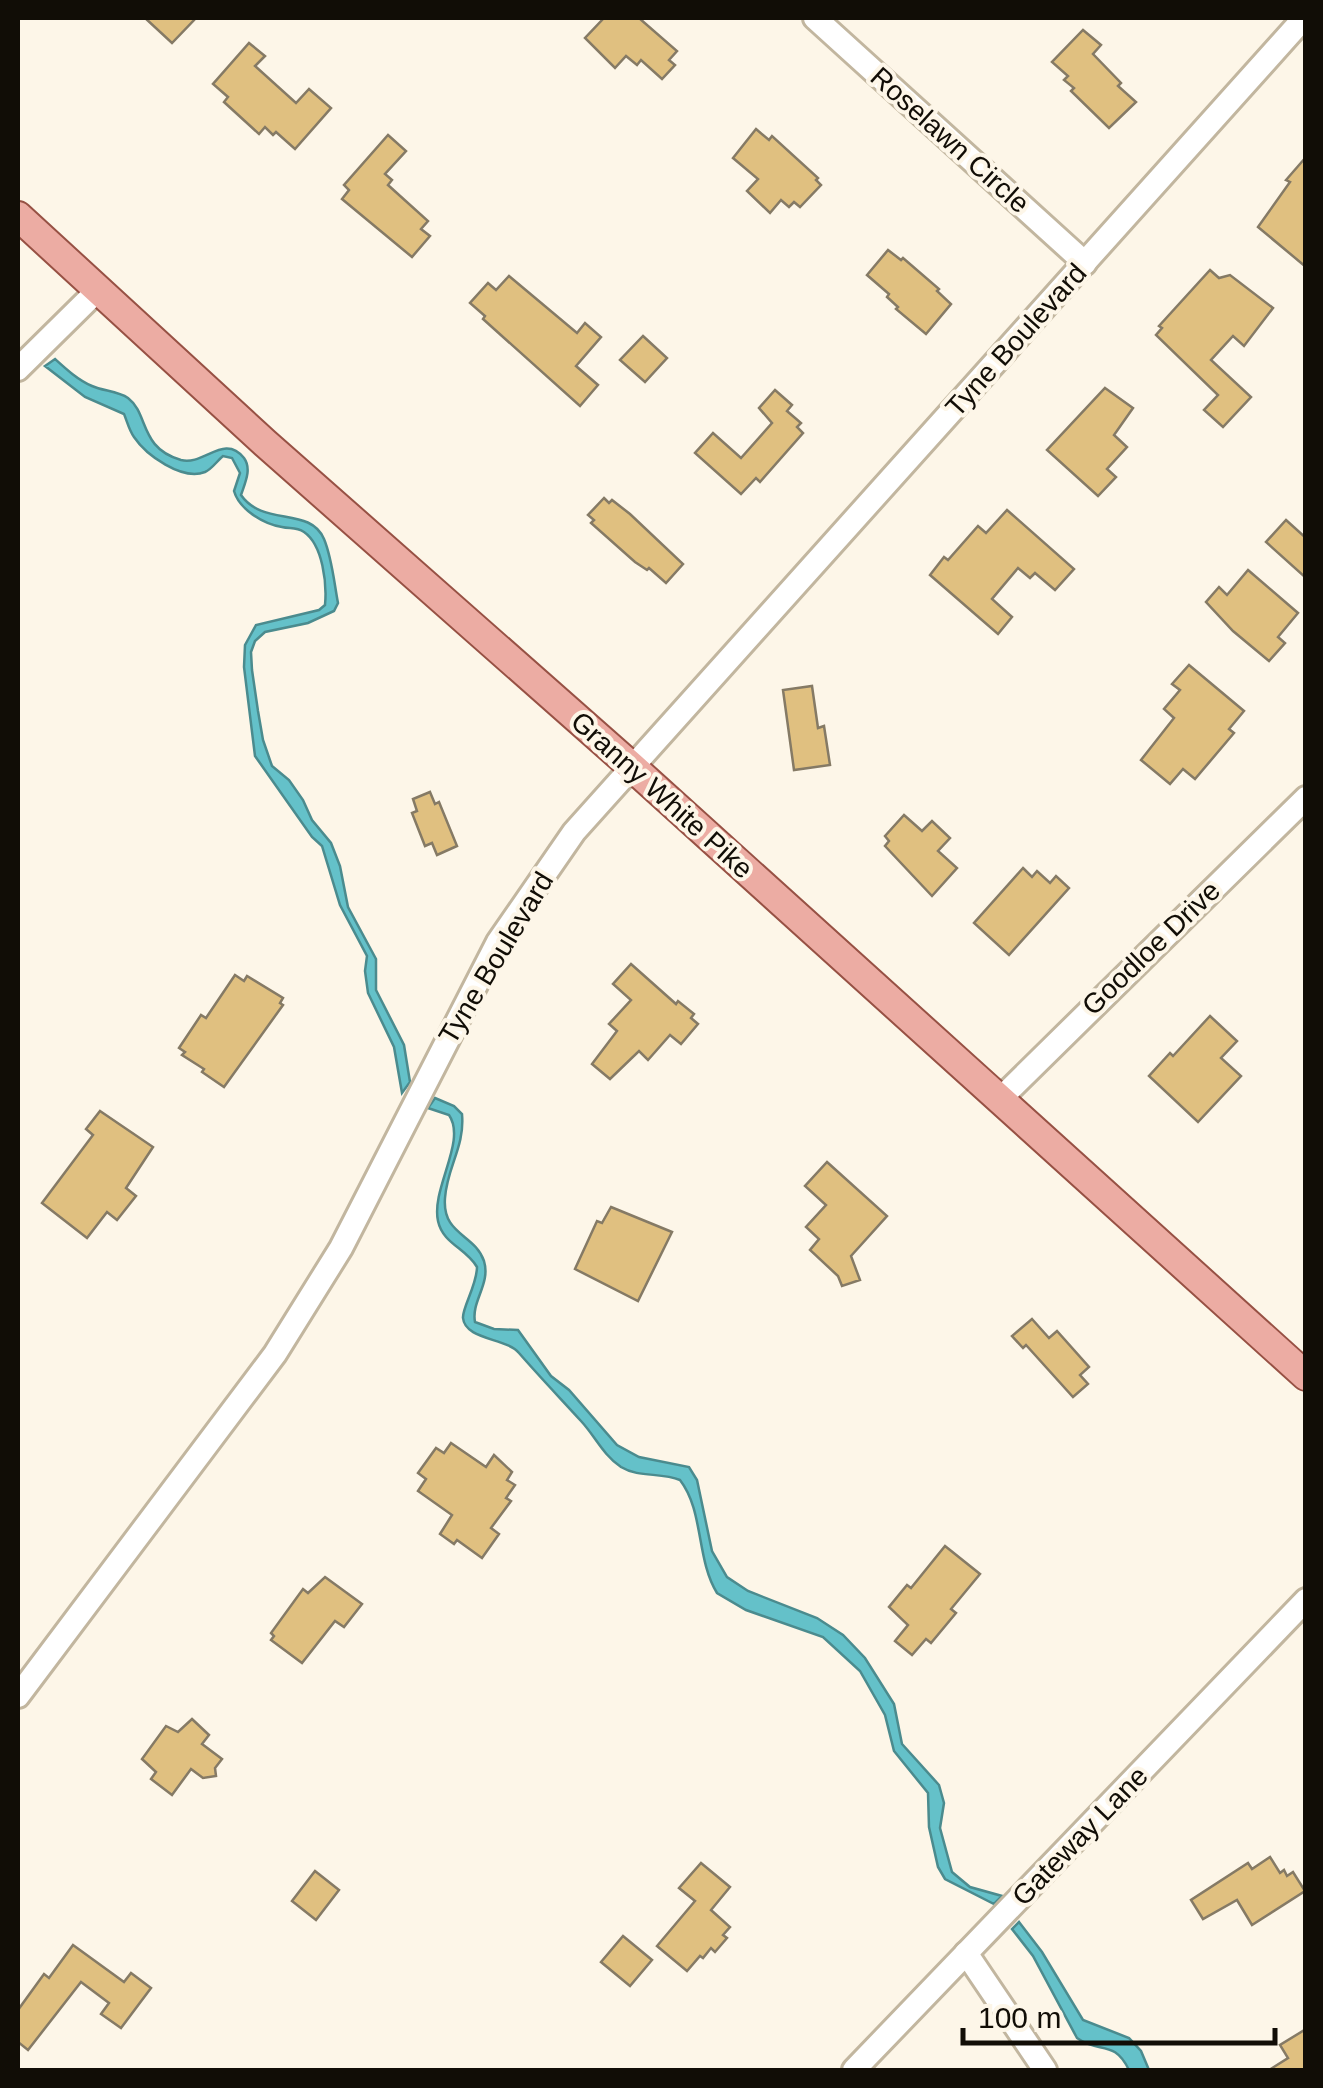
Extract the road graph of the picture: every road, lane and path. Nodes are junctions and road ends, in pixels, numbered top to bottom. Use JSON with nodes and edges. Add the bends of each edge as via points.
{"nodes":[{"id":1,"x":814,"y":18,"type":"edge"},
{"id":2,"x":1302,"y":27,"type":"edge"},
{"id":3,"x":18,"y":216,"type":"edge"},
{"id":4,"x":1085,"y":263,"type":"junction"},
{"id":5,"x":98,"y":290,"type":"junction"},
{"id":6,"x":18,"y":369,"type":"edge"},
{"id":7,"x":631,"y":766,"type":"junction"},
{"id":8,"x":1306,"y":798,"type":"edge"},
{"id":9,"x":999,"y":1100,"type":"junction"},
{"id":10,"x":1306,"y":1376,"type":"edge"},
{"id":11,"x":1306,"y":1600,"type":"edge"},
{"id":12,"x":18,"y":1696,"type":"edge"},
{"id":13,"x":966,"y":1952,"type":"junction"},
{"id":14,"x":854,"y":2070,"type":"edge"},
{"id":15,"x":1044,"y":2070,"type":"edge"}],
"edges":[{"from":1,"to":4,"type":"street","name":"Roselawn Circle"},
{"from":2,"to":4,"type":"street","name":"Tyne Boulevard"},
{"from":3,"to":5,"type":"main road","name":"Granny White Pike"},
{"from":4,"to":7,"type":"street","name":"Tyne Boulevard"},
{"from":5,"to":6,"type":"street"},
{"from":5,"to":7,"type":"main road","name":"Granny White Pike"},
{"from":7,"to":9,"type":"main road","name":"Granny White Pike"},
{"from":7,"to":12,"type":"street","name":"Tyne Boulevard","via":[[510,921],[341,1248],[275,1354]]},
{"from":8,"to":9,"type":"street","name":"Goodloe Drive"},
{"from":9,"to":10,"type":"main road","name":"Granny White Pike"},
{"from":11,"to":13,"type":"street","name":"Gateway Lane"},
{"from":13,"to":14,"type":"street","name":"Gateway Lane"},
{"from":13,"to":15,"type":"street"}]}
